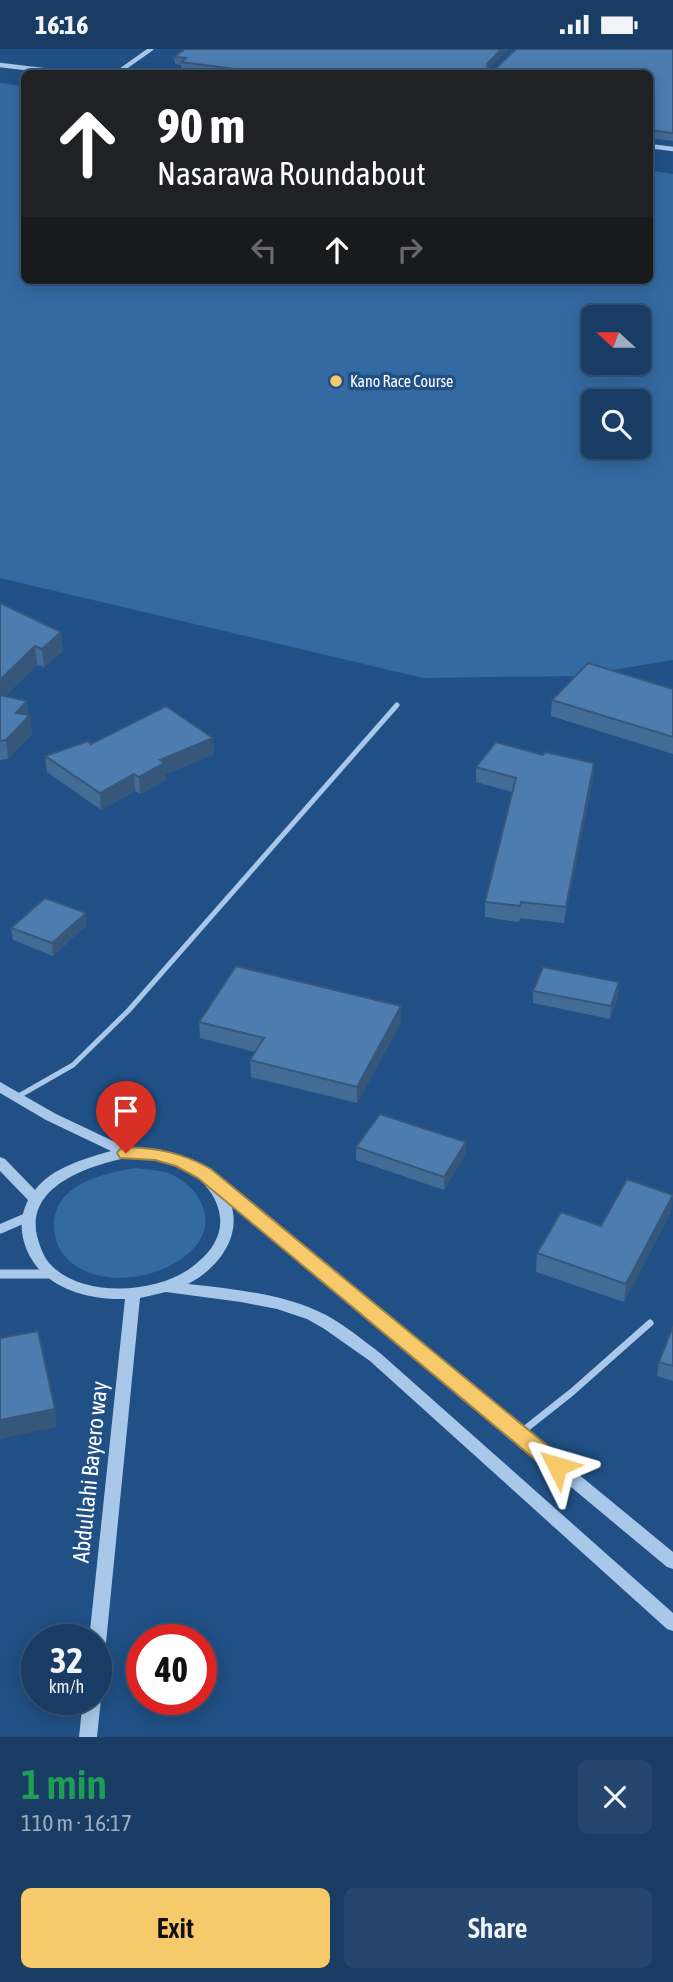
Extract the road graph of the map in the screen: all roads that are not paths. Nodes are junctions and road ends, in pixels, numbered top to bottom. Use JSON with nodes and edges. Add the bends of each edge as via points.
{"nodes":[{"id":1,"x":151,"y":49,"type":"edge"},
{"id":2,"x":0,"y":65,"type":"edge"},
{"id":3,"x":42,"y":70,"type":"edge"},
{"id":4,"x":121,"y":70,"type":"edge"},
{"id":5,"x":653,"y":146,"type":"edge"},
{"id":6,"x":673,"y":149,"type":"edge"},
{"id":7,"x":397,"y":705,"type":"dead end"},
{"id":8,"x":0,"y":1087,"type":"edge"},
{"id":9,"x":17,"y":1097,"type":"junction"},
{"id":10,"x":126,"y":1153,"type":"junction"},
{"id":11,"x":0,"y":1162,"type":"edge"},
{"id":12,"x":204,"y":1174,"type":"junction"},
{"id":13,"x":36,"y":1200,"type":"junction"},
{"id":14,"x":28,"y":1217,"type":"junction"},
{"id":15,"x":0,"y":1229,"type":"edge"},
{"id":16,"x":0,"y":1274,"type":"edge"},
{"id":17,"x":50,"y":1274,"type":"junction"},
{"id":18,"x":167,"y":1287,"type":"junction"},
{"id":19,"x":132,"y":1295,"type":"junction"},
{"id":20,"x":650,"y":1323,"type":"dead end"},
{"id":21,"x":519,"y":1434,"type":"junction"},
{"id":22,"x":673,"y":1562,"type":"edge"},
{"id":23,"x":99,"y":1624,"type":"edge"},
{"id":24,"x":673,"y":1624,"type":"edge"},
{"id":25,"x":90,"y":1715,"type":"edge"},
{"id":26,"x":88,"y":1737,"type":"edge"}],
"edges":[{"from":1,"to":4,"type":"street"},
{"from":2,"to":3,"type":"street"},
{"from":5,"to":6,"type":"street"},
{"from":7,"to":9,"type":"lane","via":[[129,1010],[73,1065]]},
{"from":8,"to":9,"type":"street"},
{"from":9,"to":10,"type":"street"},
{"from":10,"to":12,"type":"street","via":[[182,1161]]},
{"from":10,"to":13,"type":"street","via":[[94,1159],[65,1173]]},
{"from":11,"to":13,"type":"street"},
{"from":12,"to":18,"type":"street","via":[[223,1195],[228,1221],[220,1247],[199,1271]]},
{"from":12,"to":21,"type":"street"},
{"from":13,"to":14,"type":"street"},
{"from":14,"to":15,"type":"street"},
{"from":14,"to":17,"type":"street","via":[[31,1246]]},
{"from":16,"to":17,"type":"street"},
{"from":17,"to":19,"type":"street","via":[[79,1289]]},
{"from":18,"to":19,"type":"street"},
{"from":18,"to":24,"type":"street","via":[[273,1304],[311,1315],[339,1330],[375,1357]]},
{"from":19,"to":23,"type":"street","name":"Abdullahi Bayero way"},
{"from":20,"to":21,"type":"lane"},
{"from":21,"to":22,"type":"street"},
{"from":25,"to":26,"type":"street"}]}
